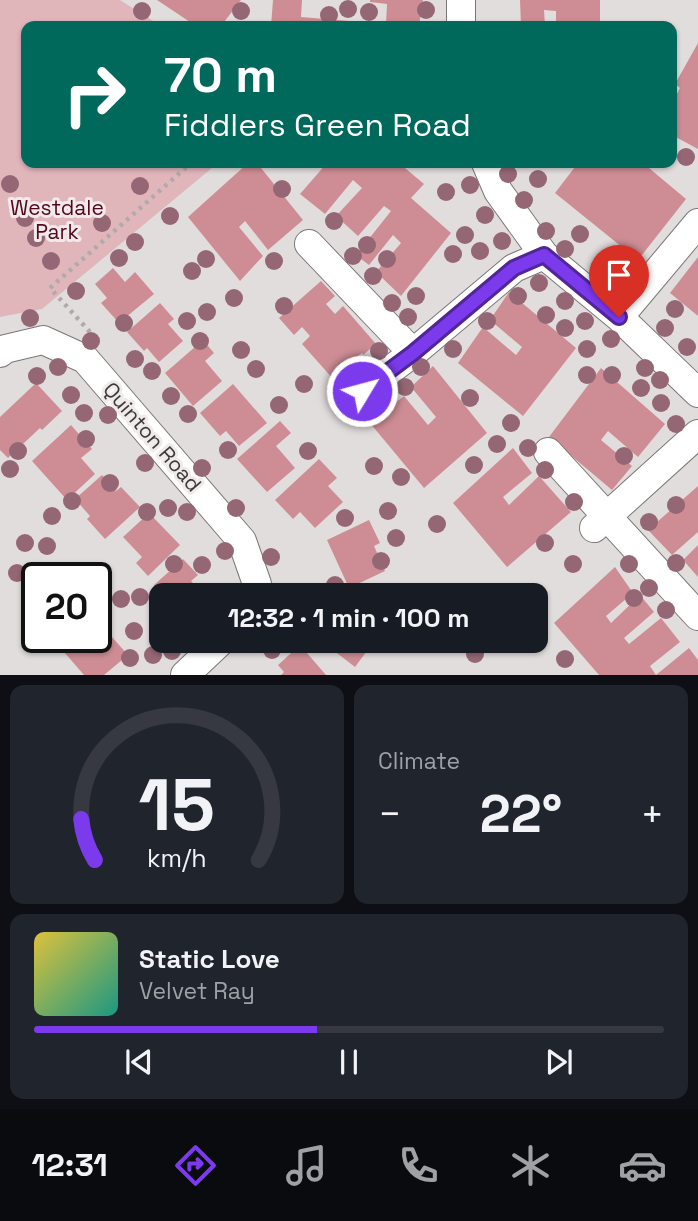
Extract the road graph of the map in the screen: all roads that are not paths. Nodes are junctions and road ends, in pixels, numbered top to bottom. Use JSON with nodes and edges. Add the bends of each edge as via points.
{"nodes":[{"id":1,"x":461,"y":0,"type":"edge"},
{"id":2,"x":461,"y":21,"type":"edge"},
{"id":3,"x":488,"y":168,"type":"edge"},
{"id":4,"x":698,"y":223,"type":"edge"},
{"id":5,"x":309,"y":244,"type":"dead end"},
{"id":6,"x":544,"y":255,"type":"junction"},
{"id":7,"x":619,"y":317,"type":"junction"},
{"id":8,"x":0,"y":353,"type":"edge"},
{"id":9,"x":413,"y":353,"type":"junction"},
{"id":10,"x":362,"y":391,"type":"dead end"},
{"id":11,"x":698,"y":393,"type":"edge"},
{"id":12,"x":698,"y":434,"type":"edge"},
{"id":13,"x":548,"y":452,"type":"dead end"},
{"id":14,"x":600,"y":523,"type":"junction"},
{"id":15,"x":257,"y":583,"type":"edge"},
{"id":16,"x":698,"y":616,"type":"edge"},
{"id":17,"x":208,"y":653,"type":"edge"},
{"id":18,"x":185,"y":675,"type":"edge"}],
"edges":[{"from":1,"to":2,"type":"street"},
{"from":3,"to":6,"type":"street","via":[[498,191]]},
{"from":4,"to":7,"type":"street"},
{"from":5,"to":9,"type":"street"},
{"from":6,"to":7,"type":"street"},
{"from":6,"to":9,"type":"street","via":[[514,268]]},
{"from":7,"to":11,"type":"street"},
{"from":8,"to":15,"type":"street","name":"Quinton Road","via":[[43,340],[85,359],[242,541]]},
{"from":9,"to":10,"type":"street"},
{"from":12,"to":14,"type":"street"},
{"from":13,"to":14,"type":"street"},
{"from":14,"to":16,"type":"street"},
{"from":17,"to":18,"type":"street"}]}
